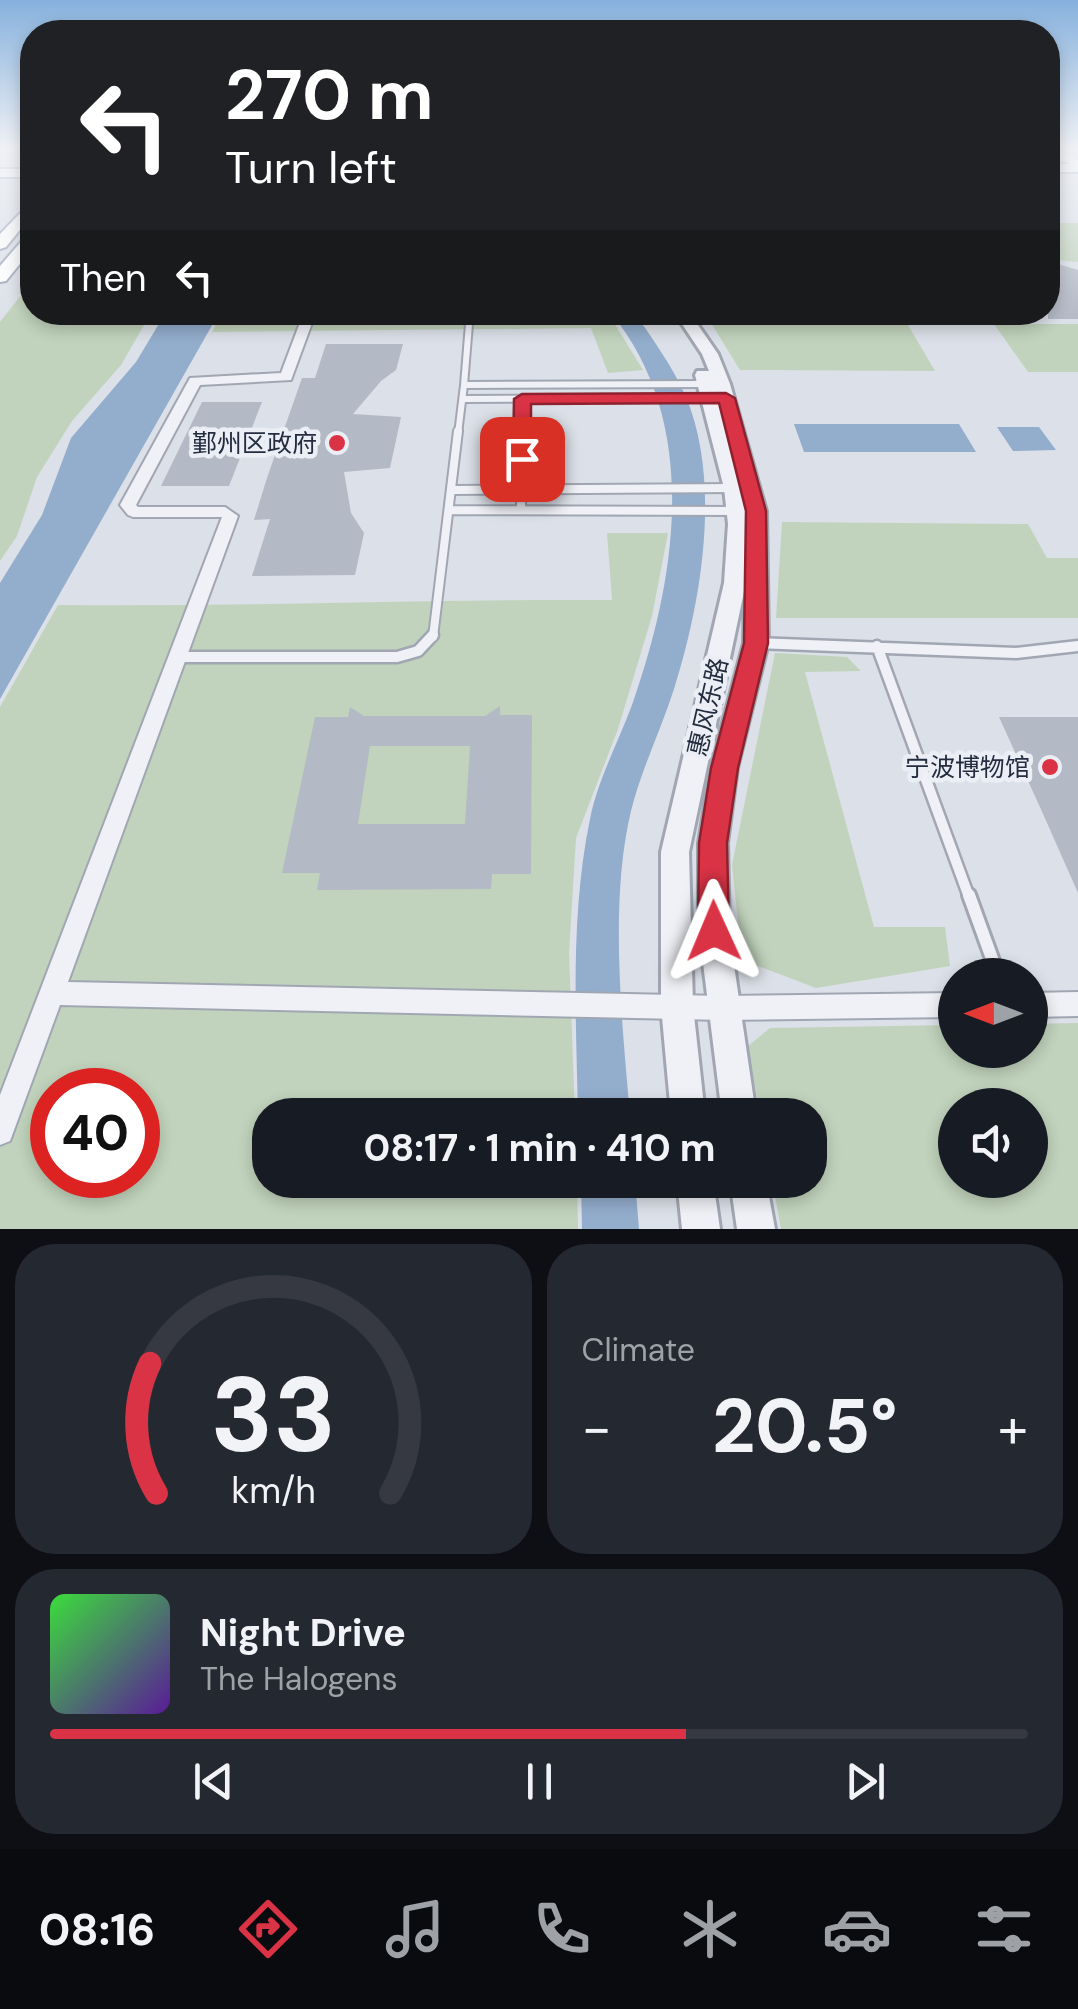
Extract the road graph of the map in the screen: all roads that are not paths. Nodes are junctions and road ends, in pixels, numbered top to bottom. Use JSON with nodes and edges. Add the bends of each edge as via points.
{"nodes":[{"id":1,"x":20,"y":220,"type":"edge"},
{"id":2,"x":0,"y":244,"type":"edge"},
{"id":3,"x":20,"y":253,"type":"edge"},
{"id":4,"x":0,"y":277,"type":"edge"},
{"id":5,"x":305,"y":325,"type":"edge"},
{"id":6,"x":469,"y":325,"type":"edge"},
{"id":7,"x":675,"y":325,"type":"edge"},
{"id":8,"x":690,"y":325,"type":"edge"},
{"id":9,"x":464,"y":385,"type":"junction"},
{"id":10,"x":522,"y":385,"type":"junction"},
{"id":11,"x":716,"y":391,"type":"junction"},
{"id":12,"x":522,"y":399,"type":"junction"},
{"id":13,"x":462,"y":400,"type":"junction"},
{"id":14,"x":454,"y":490,"type":"junction"},
{"id":15,"x":522,"y":490,"type":"junction"},
{"id":16,"x":744,"y":499,"type":"junction"},
{"id":17,"x":452,"y":510,"type":"junction"},
{"id":18,"x":521,"y":510,"type":"junction"},
{"id":19,"x":756,"y":643,"type":"junction"},
{"id":20,"x":877,"y":646,"type":"junction"},
{"id":21,"x":1078,"y":646,"type":"edge"},
{"id":22,"x":178,"y":656,"type":"junction"},
{"id":23,"x":992,"y":958,"type":"edge"},
{"id":24,"x":52,"y":993,"type":"junction"},
{"id":25,"x":1078,"y":1004,"type":"edge"},
{"id":26,"x":1048,"y":1005,"type":"edge"},
{"id":27,"x":677,"y":1006,"type":"junction"},
{"id":28,"x":938,"y":1006,"type":"edge"},
{"id":29,"x":723,"y":1008,"type":"junction"},
{"id":30,"x":686,"y":1098,"type":"edge"},
{"id":31,"x":736,"y":1098,"type":"edge"},
{"id":32,"x":0,"y":1131,"type":"edge"},
{"id":33,"x":697,"y":1198,"type":"edge"},
{"id":34,"x":751,"y":1198,"type":"edge"},
{"id":35,"x":700,"y":1229,"type":"edge"},
{"id":36,"x":756,"y":1229,"type":"edge"}],
"edges":[{"from":1,"to":2,"type":"main road"},
{"from":3,"to":4,"type":"main road"},
{"from":5,"to":22,"type":"street","via":[[286,377],[195,381],[128,505],[133,512],[230,516]]},
{"from":6,"to":9,"type":"lane"},
{"from":7,"to":11,"type":"street","name":"惠风东路"},
{"from":8,"to":11,"type":"street","name":"惠风东路","via":[[710,354]]},
{"from":9,"to":10,"type":"lane"},
{"from":9,"to":13,"type":"lane"},
{"from":10,"to":11,"type":"lane"},
{"from":10,"to":12,"type":"lane"},
{"from":11,"to":12,"type":"lane"},
{"from":11,"to":16,"type":"street","name":"惠风东路"},
{"from":12,"to":13,"type":"lane"},
{"from":12,"to":15,"type":"lane"},
{"from":13,"to":14,"type":"lane"},
{"from":14,"to":15,"type":"lane"},
{"from":14,"to":17,"type":"lane"},
{"from":15,"to":16,"type":"lane"},
{"from":15,"to":18,"type":"lane"},
{"from":16,"to":18,"type":"lane"},
{"from":16,"to":19,"type":"street","name":"惠风东路"},
{"from":16,"to":27,"type":"street","name":"惠风东路","via":[[736,583],[675,852]]},
{"from":17,"to":18,"type":"lane"},
{"from":17,"to":22,"type":"lane","via":[[434,638],[418,650],[397,656]]},
{"from":19,"to":20,"type":"lane"},
{"from":19,"to":29,"type":"street","name":"惠风东路","via":[[724,768],[713,843]]},
{"from":20,"to":21,"type":"lane","via":[[1016,653]]},
{"from":20,"to":23,"type":"lane"},
{"from":22,"to":24,"type":"street"},
{"from":24,"to":27,"type":"street"},
{"from":24,"to":32,"type":"street"},
{"from":25,"to":26,"type":"street"},
{"from":27,"to":29,"type":"street"},
{"from":27,"to":30,"type":"street","name":"惠风东路"},
{"from":28,"to":29,"type":"street"},
{"from":29,"to":31,"type":"street","name":"惠风东路"},
{"from":33,"to":35,"type":"street"},
{"from":34,"to":36,"type":"street"}]}
